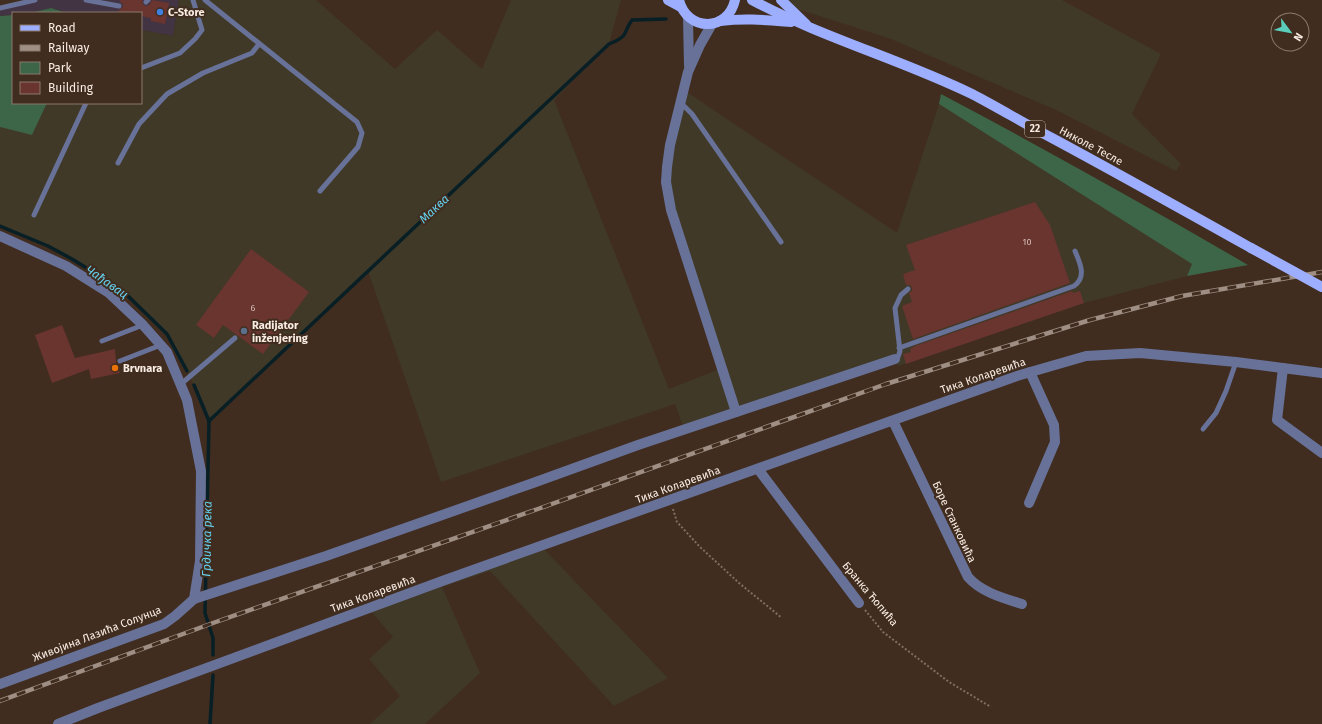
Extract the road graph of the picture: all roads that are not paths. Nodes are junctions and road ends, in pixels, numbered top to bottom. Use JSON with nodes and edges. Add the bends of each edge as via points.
{"nodes":[{"id":1,"x":35,"y":0,"type":"edge"},
{"id":2,"x":86,"y":0,"type":"edge"},
{"id":3,"x":193,"y":0,"type":"edge"},
{"id":4,"x":205,"y":0,"type":"edge"},
{"id":5,"x":668,"y":0,"type":"edge"},
{"id":6,"x":735,"y":0,"type":"edge"},
{"id":7,"x":752,"y":0,"type":"edge"},
{"id":8,"x":781,"y":0,"type":"edge"},
{"id":9,"x":680,"y":3,"type":"edge"},
{"id":10,"x":119,"y":6,"type":"dead end"},
{"id":11,"x":0,"y":8,"type":"edge"},
{"id":12,"x":688,"y":18,"type":"junction"},
{"id":13,"x":716,"y":23,"type":"junction"},
{"id":14,"x":797,"y":23,"type":"junction"},
{"id":15,"x":810,"y":28,"type":"junction"},
{"id":16,"x":259,"y":44,"type":"junction"},
{"id":17,"x":142,"y":68,"type":"edge"},
{"id":18,"x":688,"y":72,"type":"junction"},
{"id":19,"x":86,"y":104,"type":"edge"},
{"id":20,"x":680,"y":104,"type":"junction"},
{"id":21,"x":118,"y":163,"type":"dead end"},
{"id":22,"x":320,"y":191,"type":"dead end"},
{"id":23,"x":34,"y":216,"type":"dead end"},
{"id":24,"x":0,"y":236,"type":"edge"},
{"id":25,"x":781,"y":242,"type":"dead end"},
{"id":26,"x":1075,"y":251,"type":"dead end"},
{"id":27,"x":1322,"y":287,"type":"edge"},
{"id":28,"x":908,"y":289,"type":"dead end"},
{"id":29,"x":143,"y":325,"type":"junction"},
{"id":30,"x":234,"y":338,"type":"dead end"},
{"id":31,"x":102,"y":340,"type":"dead end"},
{"id":32,"x":161,"y":345,"type":"junction"},
{"id":33,"x":899,"y":348,"type":"junction"},
{"id":34,"x":895,"y":359,"type":"joint"},
{"id":35,"x":120,"y":361,"type":"dead end"},
{"id":36,"x":1236,"y":362,"type":"junction"},
{"id":37,"x":1283,"y":368,"type":"junction"},
{"id":38,"x":1030,"y":372,"type":"junction"},
{"id":39,"x":1322,"y":373,"type":"edge"},
{"id":40,"x":180,"y":384,"type":"junction"},
{"id":41,"x":736,"y":412,"type":"junction"},
{"id":42,"x":893,"y":421,"type":"junction"},
{"id":43,"x":1203,"y":429,"type":"dead end"},
{"id":44,"x":1322,"y":453,"type":"edge"},
{"id":45,"x":758,"y":469,"type":"junction"},
{"id":46,"x":1029,"y":503,"type":"dead end"},
{"id":47,"x":197,"y":598,"type":"junction"},
{"id":48,"x":859,"y":603,"type":"road end"},
{"id":49,"x":1022,"y":604,"type":"dead end"},
{"id":50,"x":0,"y":684,"type":"edge"},
{"id":51,"x":58,"y":724,"type":"edge"}],
"edges":[{"from":1,"to":11,"type":"lane"},
{"from":2,"to":10,"type":"lane"},
{"from":3,"to":17,"type":"lane","via":[[202,30],[180,53]]},
{"from":4,"to":16,"type":"lane"},
{"from":5,"to":9,"type":"main road"},
{"from":6,"to":13,"type":"main road","via":[[732,10]]},
{"from":7,"to":14,"type":"main road","name":"Николе Тесле","number":"22"},
{"from":8,"to":15,"type":"main road"},
{"from":9,"to":12,"type":"main road"},
{"from":12,"to":13,"type":"main road","number":"22","via":[[704,24]]},
{"from":12,"to":18,"type":"street"},
{"from":13,"to":14,"type":"main road","name":"Николе Тесле","number":"22","via":[[738,19]]},
{"from":13,"to":18,"type":"street","via":[[700,45]]},
{"from":14,"to":15,"type":"main road","name":"Николе Тесле","number":"22"},
{"from":15,"to":27,"type":"main road","name":"Николе Тесле","number":"22","bridge":true,"via":[[928,74],[973,95]]},
{"from":16,"to":21,"type":"lane","via":[[252,53],[203,73],[167,94],[139,124]]},
{"from":16,"to":22,"type":"lane","via":[[357,122],[362,133],[358,147]]},
{"from":18,"to":20,"type":"street"},
{"from":19,"to":23,"type":"lane"},
{"from":20,"to":25,"type":"lane","via":[[692,114]]},
{"from":20,"to":41,"type":"street","via":[[666,167],[671,210]]},
{"from":24,"to":29,"type":"street","via":[[66,266],[110,293]]},
{"from":26,"to":33,"type":"lane","via":[[1082,272],[1080,281],[1074,286]]},
{"from":28,"to":33,"type":"lane","via":[[901,295],[895,308]]},
{"from":29,"to":31,"type":"lane"},
{"from":29,"to":32,"type":"street"},
{"from":30,"to":40,"type":"lane"},
{"from":32,"to":35,"type":"lane"},
{"from":32,"to":40,"type":"street","via":[[167,352]]},
{"from":33,"to":34,"type":"lane","via":[[899,354]]},
{"from":34,"to":41,"type":"street"},
{"from":36,"to":37,"type":"street","name":"Тика Коларевића"},
{"from":36,"to":38,"type":"street","name":"Тика Коларевића","via":[[1118,354],[1086,356]]},
{"from":36,"to":43,"type":"lane","via":[[1216,413]]},
{"from":37,"to":39,"type":"street","name":"Тика Коларевића"},
{"from":37,"to":44,"type":"street","via":[[1277,420]]},
{"from":38,"to":42,"type":"street","name":"Тика Коларевића"},
{"from":38,"to":46,"type":"street","via":[[1054,426],[1055,442]]},
{"from":40,"to":47,"type":"street","via":[[187,400],[201,471]]},
{"from":41,"to":47,"type":"street","via":[[326,556]]},
{"from":42,"to":45,"type":"street","name":"Тика Коларевића"},
{"from":42,"to":49,"type":"street","name":"Боре Станковића","via":[[968,577],[993,594]]},
{"from":45,"to":48,"type":"street","name":"Бранка Ћопића"},
{"from":45,"to":51,"type":"street","name":"Тика Коларевића","via":[[445,580]]},
{"from":47,"to":50,"type":"street","name":"Живојина Лазића Солунца","via":[[164,624]]}]}
